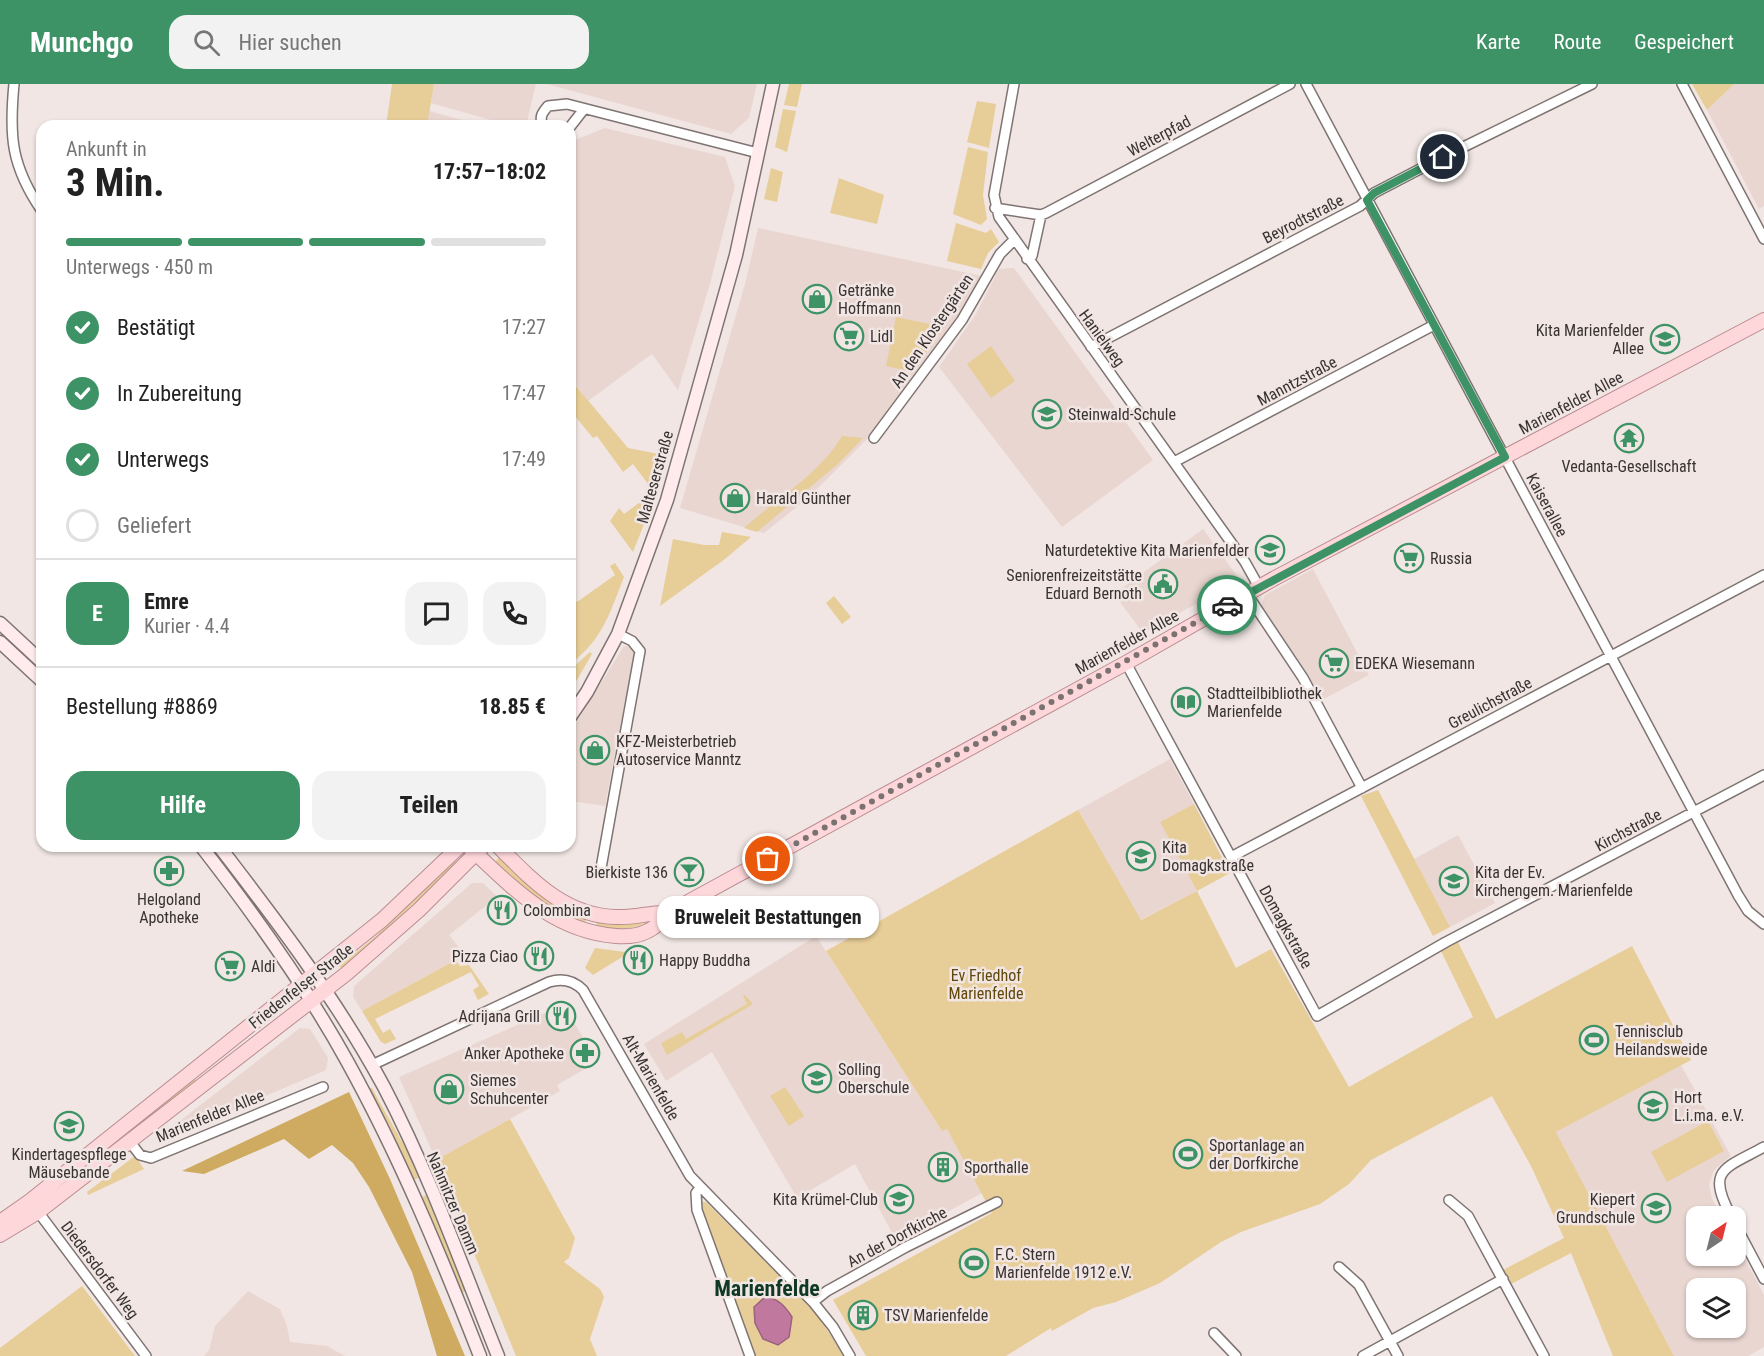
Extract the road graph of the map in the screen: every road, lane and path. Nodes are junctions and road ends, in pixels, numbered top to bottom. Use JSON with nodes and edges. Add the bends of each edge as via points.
{"nodes":[{"id":1,"x":14,"y":84,"type":"edge"},
{"id":2,"x":772,"y":84,"type":"edge"},
{"id":3,"x":1014,"y":84,"type":"edge"},
{"id":4,"x":1290,"y":84,"type":"edge"},
{"id":5,"x":1306,"y":84,"type":"edge"},
{"id":6,"x":1592,"y":84,"type":"edge"},
{"id":7,"x":1682,"y":84,"type":"edge"},
{"id":8,"x":584,"y":109,"type":"junction"},
{"id":9,"x":540,"y":120,"type":"edge"},
{"id":10,"x":575,"y":120,"type":"edge"},
{"id":11,"x":758,"y":153,"type":"junction"},
{"id":12,"x":1367,"y":200,"type":"junction"},
{"id":13,"x":36,"y":201,"type":"edge"},
{"id":14,"x":995,"y":207,"type":"junction"},
{"id":15,"x":1041,"y":215,"type":"junction"},
{"id":16,"x":1764,"y":239,"type":"edge"},
{"id":17,"x":1013,"y":240,"type":"junction"},
{"id":18,"x":1027,"y":260,"type":"junction"},
{"id":19,"x":1764,"y":320,"type":"edge"},
{"id":20,"x":1434,"y":326,"type":"junction"},
{"id":21,"x":1091,"y":348,"type":"junction"},
{"id":22,"x":874,"y":438,"type":"dead end"},
{"id":23,"x":1505,"y":457,"type":"junction"},
{"id":24,"x":1174,"y":462,"type":"junction"},
{"id":25,"x":1764,"y":576,"type":"edge"},
{"id":26,"x":1253,"y":590,"type":"junction"},
{"id":27,"x":0,"y":623,"type":"edge"},
{"id":28,"x":618,"y":634,"type":"junction"},
{"id":29,"x":0,"y":642,"type":"edge"},
{"id":30,"x":36,"y":656,"type":"edge"},
{"id":31,"x":1611,"y":657,"type":"junction"},
{"id":32,"x":1126,"y":663,"type":"junction"},
{"id":33,"x":36,"y":675,"type":"edge"},
{"id":34,"x":576,"y":708,"type":"edge"},
{"id":35,"x":1764,"y":776,"type":"edge"},
{"id":36,"x":1362,"y":788,"type":"junction"},
{"id":37,"x":1694,"y":813,"type":"junction"},
{"id":38,"x":206,"y":852,"type":"edge"},
{"id":39,"x":224,"y":852,"type":"edge"},
{"id":40,"x":454,"y":852,"type":"edge"},
{"id":41,"x":473,"y":852,"type":"edge"},
{"id":42,"x":479,"y":852,"type":"edge"},
{"id":43,"x":504,"y":852,"type":"edge"},
{"id":44,"x":1231,"y":857,"type":"junction"},
{"id":45,"x":601,"y":868,"type":"dead end"},
{"id":46,"x":668,"y":913,"type":"junction"},
{"id":47,"x":1764,"y":924,"type":"edge"},
{"id":48,"x":315,"y":972,"type":"junction"},
{"id":49,"x":300,"y":984,"type":"junction"},
{"id":50,"x":326,"y":989,"type":"junction"},
{"id":51,"x":309,"y":1000,"type":"junction"},
{"id":52,"x":1317,"y":1016,"type":"joint"},
{"id":53,"x":372,"y":1065,"type":"junction"},
{"id":54,"x":354,"y":1074,"type":"junction"},
{"id":55,"x":322,"y":1087,"type":"dead end"},
{"id":56,"x":130,"y":1142,"type":"junction"},
{"id":57,"x":1764,"y":1147,"type":"edge"},
{"id":58,"x":700,"y":1188,"type":"junction"},
{"id":59,"x":1449,"y":1200,"type":"dead end"},
{"id":60,"x":996,"y":1202,"type":"dead end"},
{"id":61,"x":1726,"y":1206,"type":"edge"},
{"id":62,"x":34,"y":1207,"type":"junction"},
{"id":63,"x":0,"y":1222,"type":"edge"},
{"id":64,"x":0,"y":1235,"type":"edge"},
{"id":65,"x":1746,"y":1245,"type":"edge"},
{"id":66,"x":1339,"y":1267,"type":"dead end"},
{"id":67,"x":1503,"y":1279,"type":"junction"},
{"id":68,"x":1764,"y":1279,"type":"edge"},
{"id":69,"x":813,"y":1302,"type":"junction"},
{"id":70,"x":1214,"y":1333,"type":"dead end"},
{"id":71,"x":1389,"y":1339,"type":"junction"},
{"id":72,"x":146,"y":1356,"type":"edge"},
{"id":73,"x":480,"y":1356,"type":"edge"},
{"id":74,"x":498,"y":1356,"type":"edge"},
{"id":75,"x":750,"y":1356,"type":"edge"},
{"id":76,"x":850,"y":1356,"type":"edge"},
{"id":77,"x":1236,"y":1356,"type":"edge"},
{"id":78,"x":1363,"y":1356,"type":"edge"},
{"id":79,"x":1398,"y":1356,"type":"edge"},
{"id":80,"x":1545,"y":1356,"type":"edge"}],
"edges":[{"from":1,"to":13,"type":"street","via":[[12,145],[24,181]]},
{"from":2,"to":11,"type":"main road","name":"Malteserstraße"},
{"from":3,"to":14,"type":"street"},
{"from":4,"to":15,"type":"street","name":"Welterpfad"},
{"from":5,"to":12,"type":"street","name":"Kaiserallee"},
{"from":6,"to":12,"type":"street","name":"Beyrodtstraße","via":[[1443,157]]},
{"from":7,"to":16,"type":"street"},
{"from":8,"to":9,"type":"street","via":[[567,104],[548,106]]},
{"from":8,"to":10,"type":"street"},
{"from":8,"to":11,"type":"street"},
{"from":11,"to":28,"type":"main road","name":"Malteserstraße","via":[[732,270],[671,488]]},
{"from":12,"to":20,"type":"street","name":"Kaiserallee"},
{"from":12,"to":21,"type":"street","name":"Beyrodtstraße"},
{"from":14,"to":15,"type":"street"},
{"from":14,"to":17,"type":"street","name":"Hanielweg"},
{"from":15,"to":18,"type":"street","via":[[1032,256]]},
{"from":17,"to":18,"type":"street","name":"Hanielweg"},
{"from":17,"to":22,"type":"street","name":"An den Klostergärten","via":[[994,262],[956,328]]},
{"from":18,"to":21,"type":"street","name":"Hanielweg"},
{"from":19,"to":23,"type":"main road","name":"Marienfelder Allee"},
{"from":20,"to":23,"type":"street","name":"Kaiserallee"},
{"from":20,"to":24,"type":"street","name":"Manntzstraße"},
{"from":21,"to":24,"type":"street","name":"Hanielweg"},
{"from":23,"to":26,"type":"main road","name":"Marienfelder Allee"},
{"from":23,"to":31,"type":"street","name":"Kaiserallee"},
{"from":24,"to":26,"type":"street","name":"Hanielweg","via":[[1251,570]]},
{"from":25,"to":31,"type":"street","name":"Greulichstraße"},
{"from":26,"to":32,"type":"main road","name":"Marienfelder Allee"},
{"from":26,"to":36,"type":"street","name":"Hanielweg"},
{"from":27,"to":30,"type":"main road"},
{"from":28,"to":34,"type":"main road"},
{"from":28,"to":45,"type":"street","via":[[632,641],[640,651]]},
{"from":29,"to":33,"type":"main road"},
{"from":31,"to":36,"type":"street","name":"Greulichstraße"},
{"from":31,"to":37,"type":"street","name":"Kaiserallee"},
{"from":32,"to":44,"type":"street","name":"Domagkstraße"},
{"from":32,"to":46,"type":"main road","name":"Marienfelder Allee"},
{"from":35,"to":37,"type":"street","name":"Kirchstraße"},
{"from":36,"to":44,"type":"street","name":"Greulichstraße"},
{"from":37,"to":47,"type":"street","name":"Kaiserallee","via":[[1741,900]]},
{"from":37,"to":52,"type":"street","name":"Kirchstraße","via":[[1446,942]]},
{"from":38,"to":49,"type":"main road","via":[[264,928]]},
{"from":39,"to":48,"type":"main road","name":"Nahmitzer Damm"},
{"from":40,"to":48,"type":"main road","name":"Friedenfelser Straße","via":[[382,920]]},
{"from":41,"to":50,"type":"main road","name":"Friedenfelser Straße","via":[[410,918]]},
{"from":42,"to":46,"type":"main road","name":"Marienfelder Allee","via":[[531,903],[583,931],[636,936],[658,927]]},
{"from":43,"to":46,"type":"main road","name":"Marienfelder Allee","via":[[542,889],[572,908],[619,917]]},
{"from":44,"to":52,"type":"street","name":"Domagkstraße"},
{"from":48,"to":49,"type":"main road","name":"Friedenfelser Straße"},
{"from":48,"to":50,"type":"main road","name":"Nahmitzer Damm"},
{"from":49,"to":51,"type":"main road"},
{"from":49,"to":62,"type":"main road","name":"Friedenfelser Straße","via":[[121,1130]]},
{"from":50,"to":51,"type":"main road","name":"Friedenfelser Straße"},
{"from":50,"to":53,"type":"main road","name":"Nahmitzer Damm"},
{"from":51,"to":54,"type":"main road","name":"Nahmitzer Damm"},
{"from":51,"to":56,"type":"main road","name":"Friedenfelser Straße"},
{"from":53,"to":54,"type":"main road"},
{"from":53,"to":58,"type":"street","name":"Alt-Marienfelde","via":[[549,982],[574,982],[583,990]]},
{"from":53,"to":74,"type":"main road","name":"Nahmitzer Damm","via":[[424,1173]]},
{"from":54,"to":73,"type":"main road","name":"Nahmitzer Damm","via":[[397,1158]]},
{"from":55,"to":56,"type":"street","name":"Marienfelder Allee","via":[[151,1158],[140,1155]]},
{"from":56,"to":62,"type":"main road"},
{"from":57,"to":61,"type":"street","via":[[1727,1168],[1719,1177],[1718,1189]]},
{"from":58,"to":69,"type":"street","name":"Alt-Marienfelde"},
{"from":58,"to":75,"type":"street","via":[[696,1192],[697,1210]]},
{"from":59,"to":67,"type":"street","via":[[1468,1216]]},
{"from":60,"to":69,"type":"street","name":"An der Dorfkirche","via":[[906,1247]]},
{"from":62,"to":63,"type":"main road"},
{"from":62,"to":64,"type":"main road"},
{"from":62,"to":72,"type":"street","name":"Diedersdorfer Weg"},
{"from":65,"to":68,"type":"street"},
{"from":66,"to":71,"type":"street","via":[[1359,1285]]},
{"from":67,"to":71,"type":"street"},
{"from":67,"to":80,"type":"street"},
{"from":69,"to":76,"type":"street","name":"Alt-Marienfelde"},
{"from":70,"to":77,"type":"street"},
{"from":71,"to":78,"type":"street"},
{"from":71,"to":79,"type":"street"}]}
